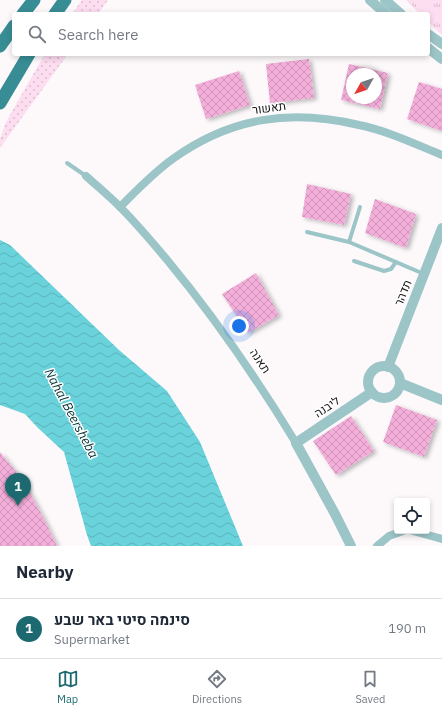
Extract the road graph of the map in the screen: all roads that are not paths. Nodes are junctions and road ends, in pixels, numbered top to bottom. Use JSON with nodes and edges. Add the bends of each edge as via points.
{"nodes":[{"id":1,"x":34,"y":0,"type":"edge"},
{"id":2,"x":65,"y":0,"type":"edge"},
{"id":3,"x":370,"y":0,"type":"edge"},
{"id":4,"x":385,"y":0,"type":"edge"},
{"id":5,"x":25,"y":12,"type":"edge"},
{"id":6,"x":56,"y":12,"type":"edge"},
{"id":7,"x":384,"y":12,"type":"edge"},
{"id":8,"x":399,"y":12,"type":"edge"},
{"id":9,"x":12,"y":29,"type":"edge"},
{"id":10,"x":430,"y":35,"type":"edge"},
{"id":11,"x":442,"y":44,"type":"edge"},
{"id":12,"x":0,"y":46,"type":"edge"},
{"id":13,"x":430,"y":50,"type":"edge"},
{"id":14,"x":28,"y":56,"type":"edge"},
{"id":15,"x":442,"y":59,"type":"edge"},
{"id":16,"x":0,"y":103,"type":"edge"},
{"id":17,"x":442,"y":155,"type":"edge"},
{"id":18,"x":67,"y":163,"type":"dead end"},
{"id":19,"x":86,"y":176,"type":"joint"},
{"id":20,"x":120,"y":207,"type":"junction"},
{"id":21,"x":360,"y":207,"type":"dead end"},
{"id":22,"x":442,"y":228,"type":"edge"},
{"id":23,"x":307,"y":232,"type":"dead end"},
{"id":24,"x":349,"y":242,"type":"junction"},
{"id":25,"x":354,"y":261,"type":"dead end"},
{"id":26,"x":396,"y":262,"type":"junction"},
{"id":27,"x":425,"y":274,"type":"junction"},
{"id":28,"x":388,"y":367,"type":"junction"},
{"id":29,"x":400,"y":383,"type":"junction"},
{"id":30,"x":372,"y":392,"type":"junction"},
{"id":31,"x":442,"y":400,"type":"edge"},
{"id":32,"x":296,"y":443,"type":"junction"},
{"id":33,"x":395,"y":534,"type":"edge"},
{"id":34,"x":424,"y":534,"type":"edge"},
{"id":35,"x":442,"y":539,"type":"edge"},
{"id":36,"x":351,"y":546,"type":"edge"},
{"id":37,"x":377,"y":546,"type":"edge"}],
"edges":[{"from":1,"to":5,"type":"highway"},
{"from":2,"to":6,"type":"highway"},
{"from":3,"to":7,"type":"street"},
{"from":4,"to":8,"type":"street"},
{"from":9,"to":12,"type":"highway"},
{"from":10,"to":11,"type":"street"},
{"from":13,"to":15,"type":"street"},
{"from":14,"to":16,"type":"highway"},
{"from":17,"to":20,"type":"street","name":"תאשור","via":[[397,136],[326,118],[292,117],[261,120],[230,128],[201,140],[146,180]]},
{"from":18,"to":19,"type":"lane"},
{"from":19,"to":20,"type":"street","name":"תאנה"},
{"from":20,"to":32,"type":"street","name":"תאנה","via":[[214,319],[267,395]]},
{"from":21,"to":24,"type":"lane"},
{"from":22,"to":27,"type":"street","name":"תדהר"},
{"from":23,"to":24,"type":"lane"},
{"from":24,"to":26,"type":"lane"},
{"from":25,"to":26,"type":"lane","via":[[384,271],[392,269]]},
{"from":26,"to":27,"type":"lane"},
{"from":27,"to":28,"type":"street","name":"תדהר"},
{"from":28,"to":29,"type":"street","via":[[398,374]]},
{"from":28,"to":30,"type":"street","via":[[378,367],[370,373],[368,383]]},
{"from":29,"to":30,"type":"street","via":[[390,397],[380,397]]},
{"from":29,"to":31,"type":"street"},
{"from":30,"to":32,"type":"street","name":"ליבנה"},
{"from":32,"to":36,"type":"street","name":"תאנה"},
{"from":33,"to":37,"type":"street"},
{"from":34,"to":35,"type":"street"}]}
